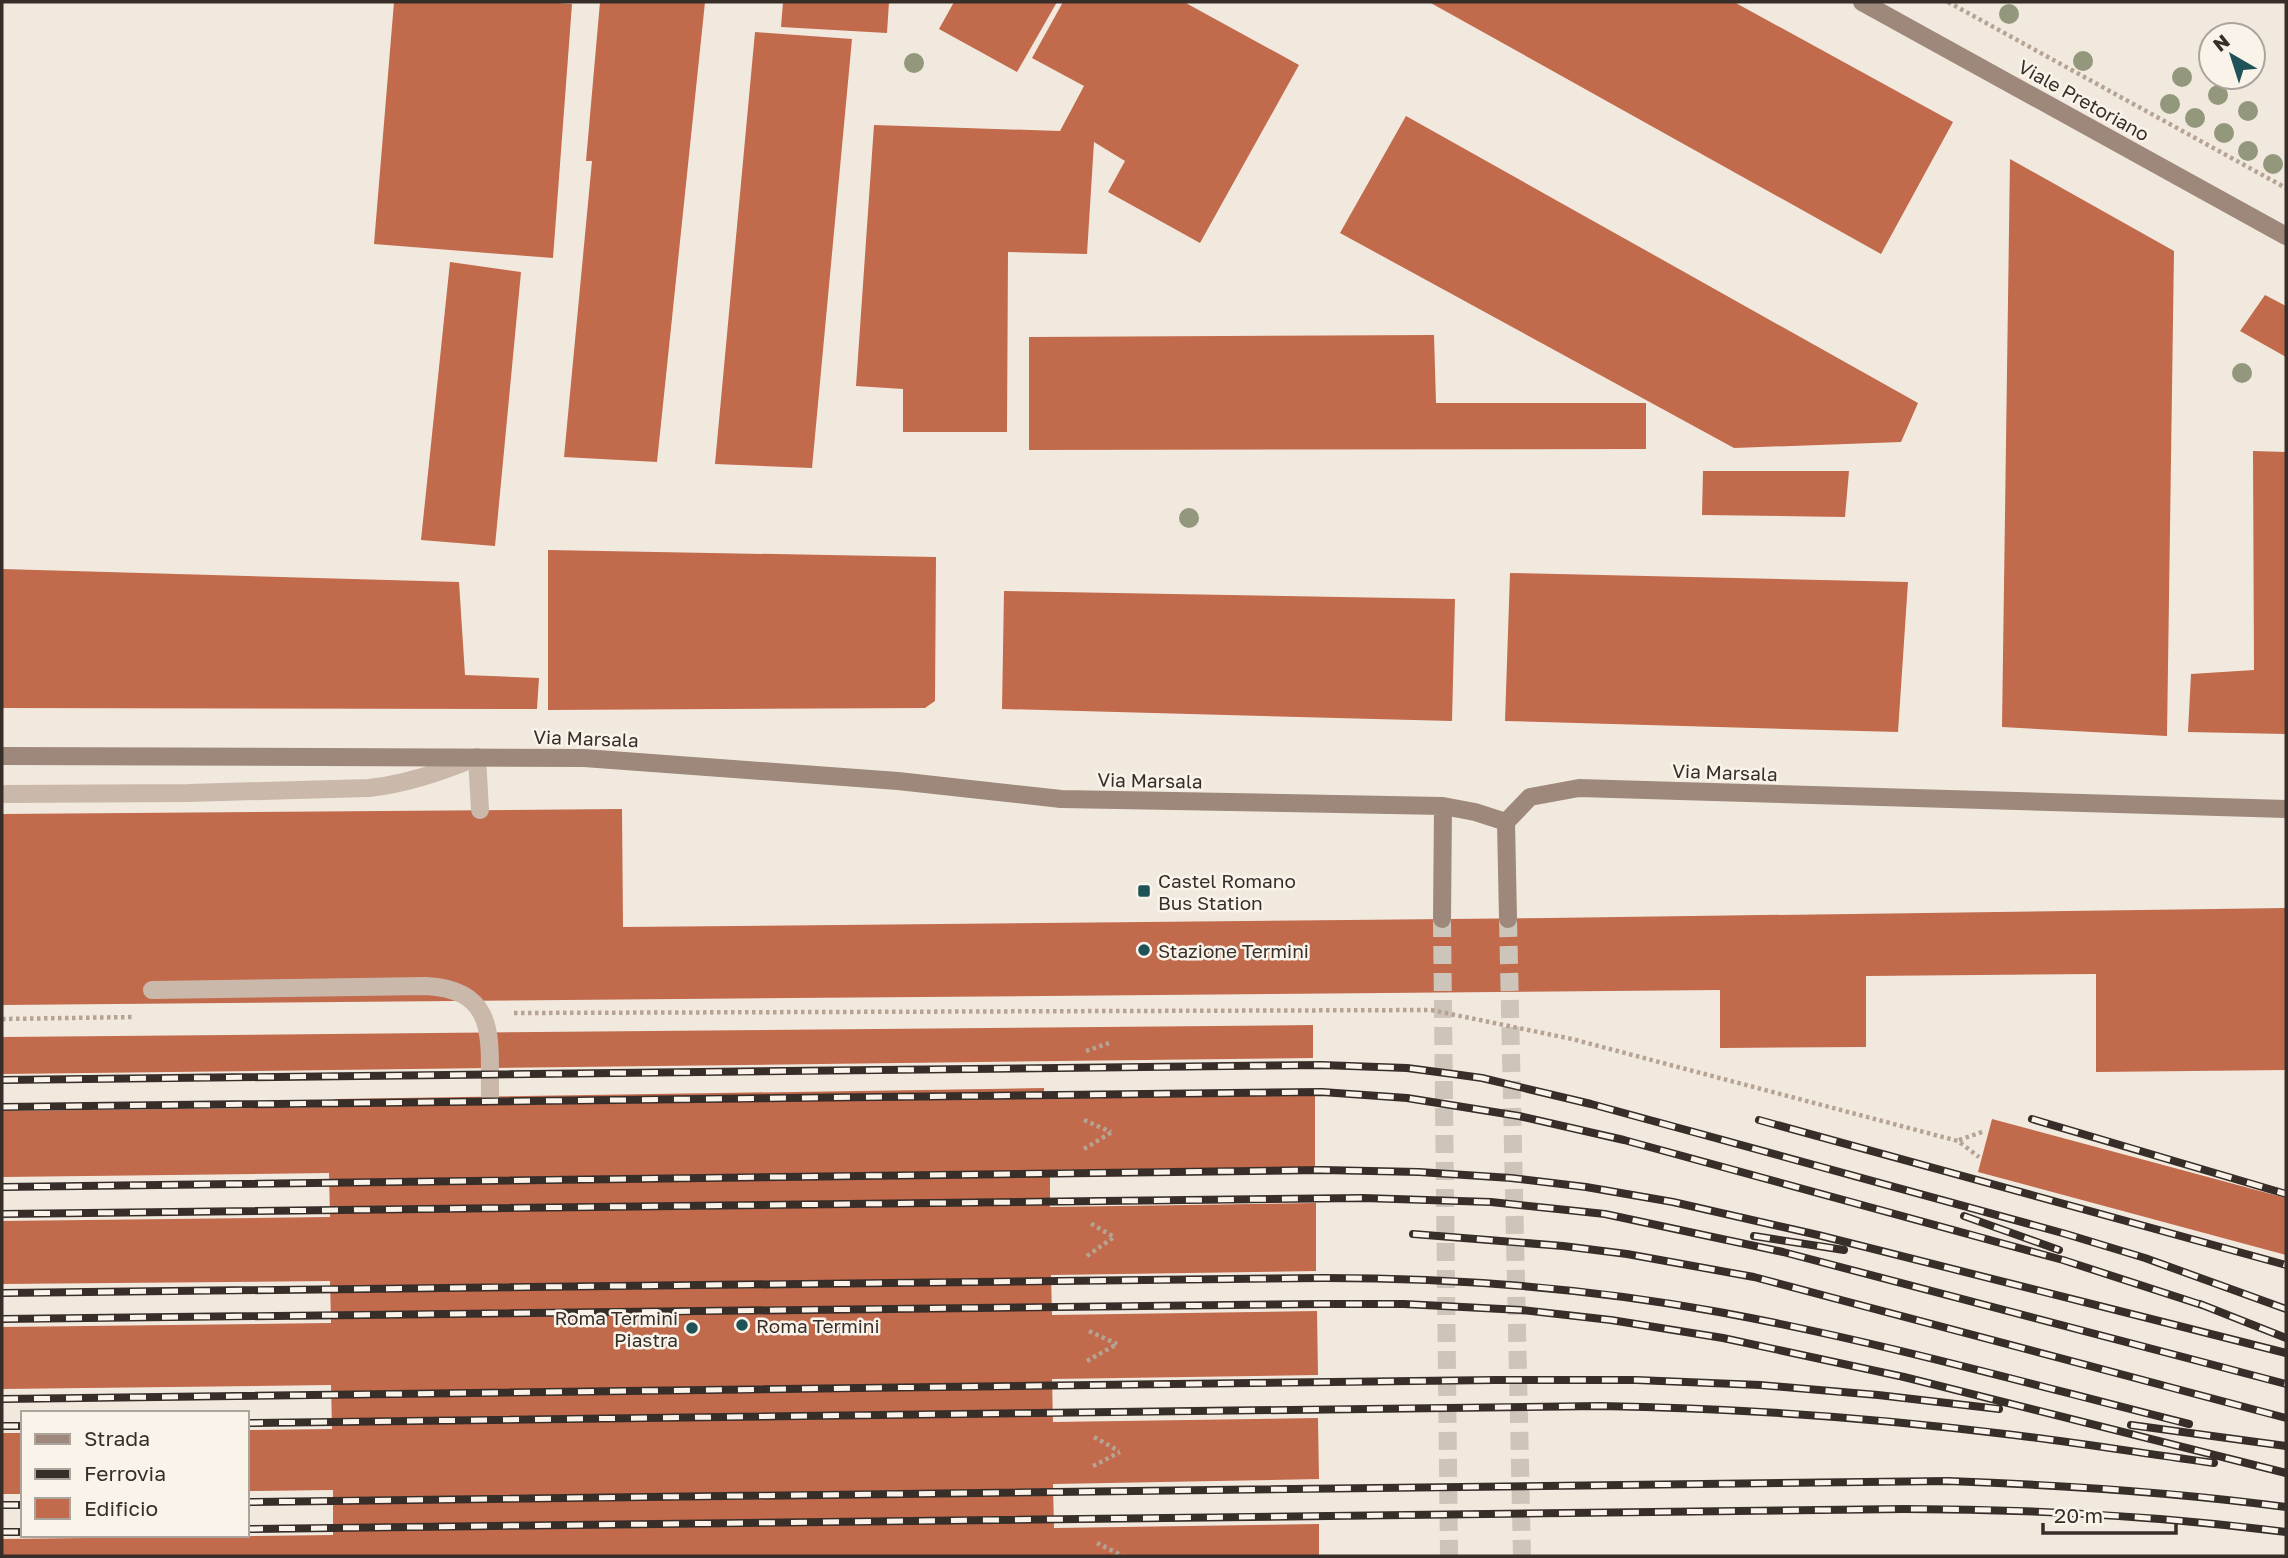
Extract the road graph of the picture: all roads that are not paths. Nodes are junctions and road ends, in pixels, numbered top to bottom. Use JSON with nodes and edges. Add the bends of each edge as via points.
{"nodes":[{"id":1,"x":1862,"y":2,"type":"edge"},
{"id":2,"x":2286,"y":236,"type":"edge"},
{"id":3,"x":2,"y":756,"type":"edge"},
{"id":4,"x":477,"y":757,"type":"junction"},
{"id":5,"x":2,"y":794,"type":"edge"},
{"id":6,"x":1443,"y":806,"type":"junction"},
{"id":7,"x":2286,"y":809,"type":"edge"},
{"id":8,"x":480,"y":810,"type":"dead end"},
{"id":9,"x":1506,"y":822,"type":"junction"},
{"id":10,"x":1442,"y":919,"type":"tunnel mouth"},
{"id":11,"x":1508,"y":919,"type":"tunnel mouth"},
{"id":12,"x":152,"y":989,"type":"dead end"},
{"id":13,"x":490,"y":1096,"type":"dead end"}],
"edges":[{"from":1,"to":2,"type":"main road","name":"Viale Pretoriano"},
{"from":3,"to":4,"type":"main road","name":"Via Marsala"},
{"from":4,"to":5,"type":"lane","via":[[436,774],[369,788]]},
{"from":4,"to":6,"type":"main road","name":"Via Marsala","via":[[648,762],[1088,800]]},
{"from":4,"to":8,"type":"lane"},
{"from":6,"to":9,"type":"main road","name":"Via Marsala"},
{"from":6,"to":10,"type":"main road"},
{"from":7,"to":9,"type":"main road","name":"Via Marsala","via":[[1579,788],[1530,797]]},
{"from":9,"to":11,"type":"main road"},
{"from":12,"to":13,"type":"lane","via":[[426,986],[453,990],[474,1002],[487,1023]]}]}
